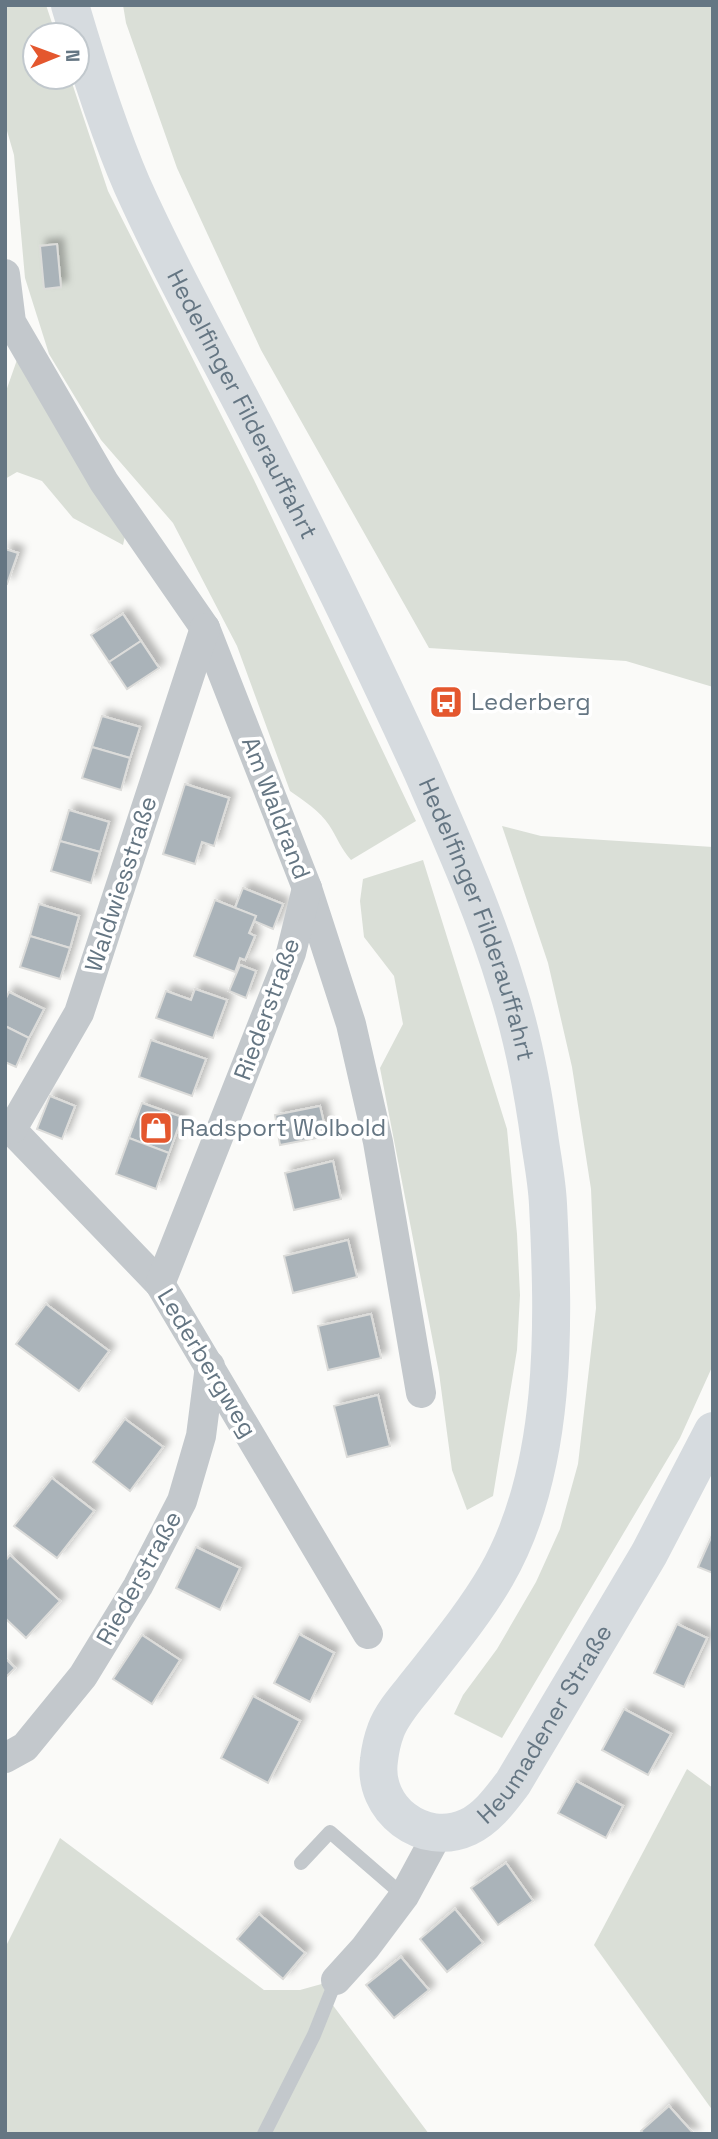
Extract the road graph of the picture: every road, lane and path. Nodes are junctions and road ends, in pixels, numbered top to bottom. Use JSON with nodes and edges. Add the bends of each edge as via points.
{"nodes":[{"id":1,"x":70,"y":5,"type":"edge"},
{"id":2,"x":5,"y":274,"type":"edge"},
{"id":3,"x":8,"y":330,"type":"edge"},
{"id":4,"x":205,"y":628,"type":"junction"},
{"id":5,"x":307,"y":888,"type":"junction"},
{"id":6,"x":9,"y":1126,"type":"edge"},
{"id":7,"x":160,"y":1284,"type":"junction"},
{"id":8,"x":210,"y":1366,"type":"junction"},
{"id":9,"x":421,"y":1393,"type":"dead end"},
{"id":10,"x":713,"y":1431,"type":"edge"},
{"id":11,"x":368,"y":1634,"type":"dead end"},
{"id":12,"x":5,"y":1758,"type":"edge"},
{"id":13,"x":437,"y":1835,"type":"junction"},
{"id":14,"x":302,"y":1863,"type":"dead end"},
{"id":15,"x":404,"y":1896,"type":"junction"},
{"id":16,"x":336,"y":1980,"type":"joint"},
{"id":17,"x":264,"y":2134,"type":"edge"}],
"edges":[{"from":1,"to":13,"type":"main road","name":"Hedelfinger Filderauffahrt","via":[[132,184],[294,503],[447,827],[508,988],[532,1087],[548,1198],[551,1293],[549,1373],[539,1456],[524,1515],[499,1571],[387,1726],[377,1766],[386,1801],[406,1823]]},
{"from":2,"to":3,"type":"street","name":"Am Waldrand"},
{"from":3,"to":4,"type":"street","name":"Am Waldrand","via":[[104,482]]},
{"from":4,"to":5,"type":"street","name":"Am Waldrand"},
{"from":4,"to":6,"type":"street","name":"Waldwiesstraße","via":[[79,1013]]},
{"from":5,"to":7,"type":"street","name":"Riederstraße","via":[[291,953]]},
{"from":5,"to":9,"type":"street","name":"Am Waldrand","via":[[351,1024],[378,1142]]},
{"from":6,"to":7,"type":"street","name":"Lederbergweg"},
{"from":7,"to":8,"type":"street","name":"Lederbergweg"},
{"from":8,"to":11,"type":"street","name":"Lederbergweg"},
{"from":8,"to":12,"type":"street","name":"Riederstraße","via":[[201,1436],[181,1501],[138,1586],[83,1676],[25,1747]]},
{"from":10,"to":13,"type":"main road","name":"Heumadener Straße","via":[[649,1554],[513,1783],[475,1825]]},
{"from":13,"to":15,"type":"street"},
{"from":14,"to":15,"type":"lane","via":[[330,1832]]},
{"from":15,"to":16,"type":"street"},
{"from":16,"to":17,"type":"lane"}]}
